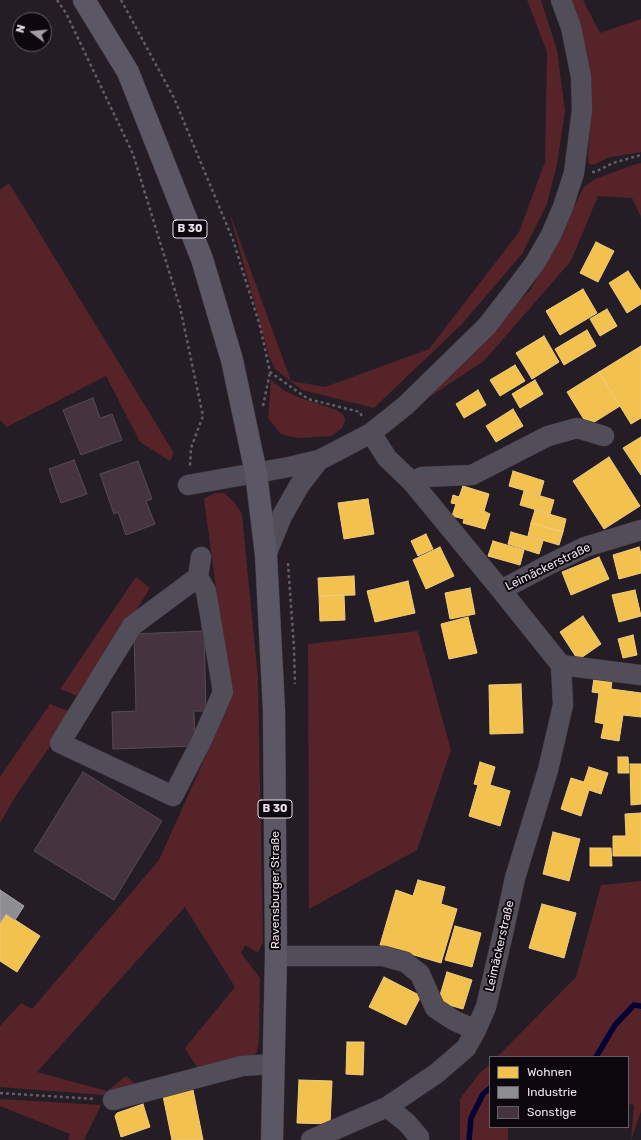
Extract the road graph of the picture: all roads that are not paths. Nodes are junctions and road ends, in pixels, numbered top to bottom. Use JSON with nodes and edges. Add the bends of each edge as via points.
{"nodes":[{"id":1,"x":84,"y":0,"type":"edge"},
{"id":2,"x":561,"y":0,"type":"edge"},
{"id":3,"x":367,"y":425,"type":"junction"},
{"id":4,"x":604,"y":436,"type":"dead end"},
{"id":5,"x":319,"y":460,"type":"junction"},
{"id":6,"x":256,"y":474,"type":"junction"},
{"id":7,"x":412,"y":482,"type":"junction"},
{"id":8,"x":188,"y":486,"type":"road end"},
{"id":9,"x":641,"y":530,"type":"edge"},
{"id":10,"x":266,"y":555,"type":"junction"},
{"id":11,"x":201,"y":556,"type":"dead end"},
{"id":12,"x":198,"y":577,"type":"junction"},
{"id":13,"x":501,"y":590,"type":"junction"},
{"id":14,"x":561,"y":665,"type":"junction"},
{"id":15,"x":641,"y":675,"type":"edge"},
{"id":16,"x":276,"y":956,"type":"junction"},
{"id":17,"x":476,"y":1030,"type":"junction"},
{"id":18,"x":274,"y":1064,"type":"junction"},
{"id":19,"x":113,"y":1100,"type":"road end"},
{"id":20,"x":387,"y":1107,"type":"junction"},
{"id":21,"x":272,"y":1140,"type":"edge"},
{"id":22,"x":311,"y":1140,"type":"edge"},
{"id":23,"x":419,"y":1140,"type":"edge"}],
"edges":[{"from":1,"to":6,"type":"main road","number":"B 30","via":[[128,72],[202,259],[232,360]]},
{"from":2,"to":3,"type":"street","via":[[571,27],[581,77],[582,110],[574,172],[557,222],[526,275],[487,326],[405,406]]},
{"from":3,"to":5,"type":"street","via":[[335,452]]},
{"from":3,"to":7,"type":"street","name":"Leimäckerstraße","via":[[387,458]]},
{"from":4,"to":7,"type":"street","via":[[577,428],[548,436],[472,475],[422,477]]},
{"from":5,"to":6,"type":"street"},
{"from":5,"to":10,"type":"street","via":[[299,486],[282,516]]},
{"from":6,"to":8,"type":"street"},
{"from":6,"to":10,"type":"main road","name":"Ravensburger Straße","number":"B 30"},
{"from":7,"to":13,"type":"street","name":"Leimäckerstraße"},
{"from":9,"to":13,"type":"street","name":"Leimäckerstraße","via":[[585,547]]},
{"from":10,"to":16,"type":"main road","name":"Ravensburger Straße","number":"B 30","via":[[274,710]]},
{"from":11,"to":12,"type":"street"},
{"from":12,"to":12,"type":"street","via":[[132,626],[60,743],[173,796],[223,692],[206,591]]},
{"from":13,"to":14,"type":"street","name":"Leimäckerstraße"},
{"from":14,"to":15,"type":"street"},
{"from":14,"to":17,"type":"street","name":"Leimäckerstraße","via":[[563,705],[548,770],[515,878],[486,1007]]},
{"from":16,"to":17,"type":"street","via":[[383,956],[405,962],[420,974],[435,1008]]},
{"from":16,"to":18,"type":"main road","name":"Ravensburger Straße","number":"B 30"},
{"from":17,"to":20,"type":"street","name":"Leimäckerstraße","via":[[466,1048],[437,1073]]},
{"from":18,"to":19,"type":"street","via":[[242,1066]]},
{"from":18,"to":21,"type":"main road","name":"Ravensburger Straße","number":"B 30"},
{"from":20,"to":22,"type":"street","name":"Leimäckerstraße"},
{"from":20,"to":23,"type":"street","via":[[407,1123]]}]}
